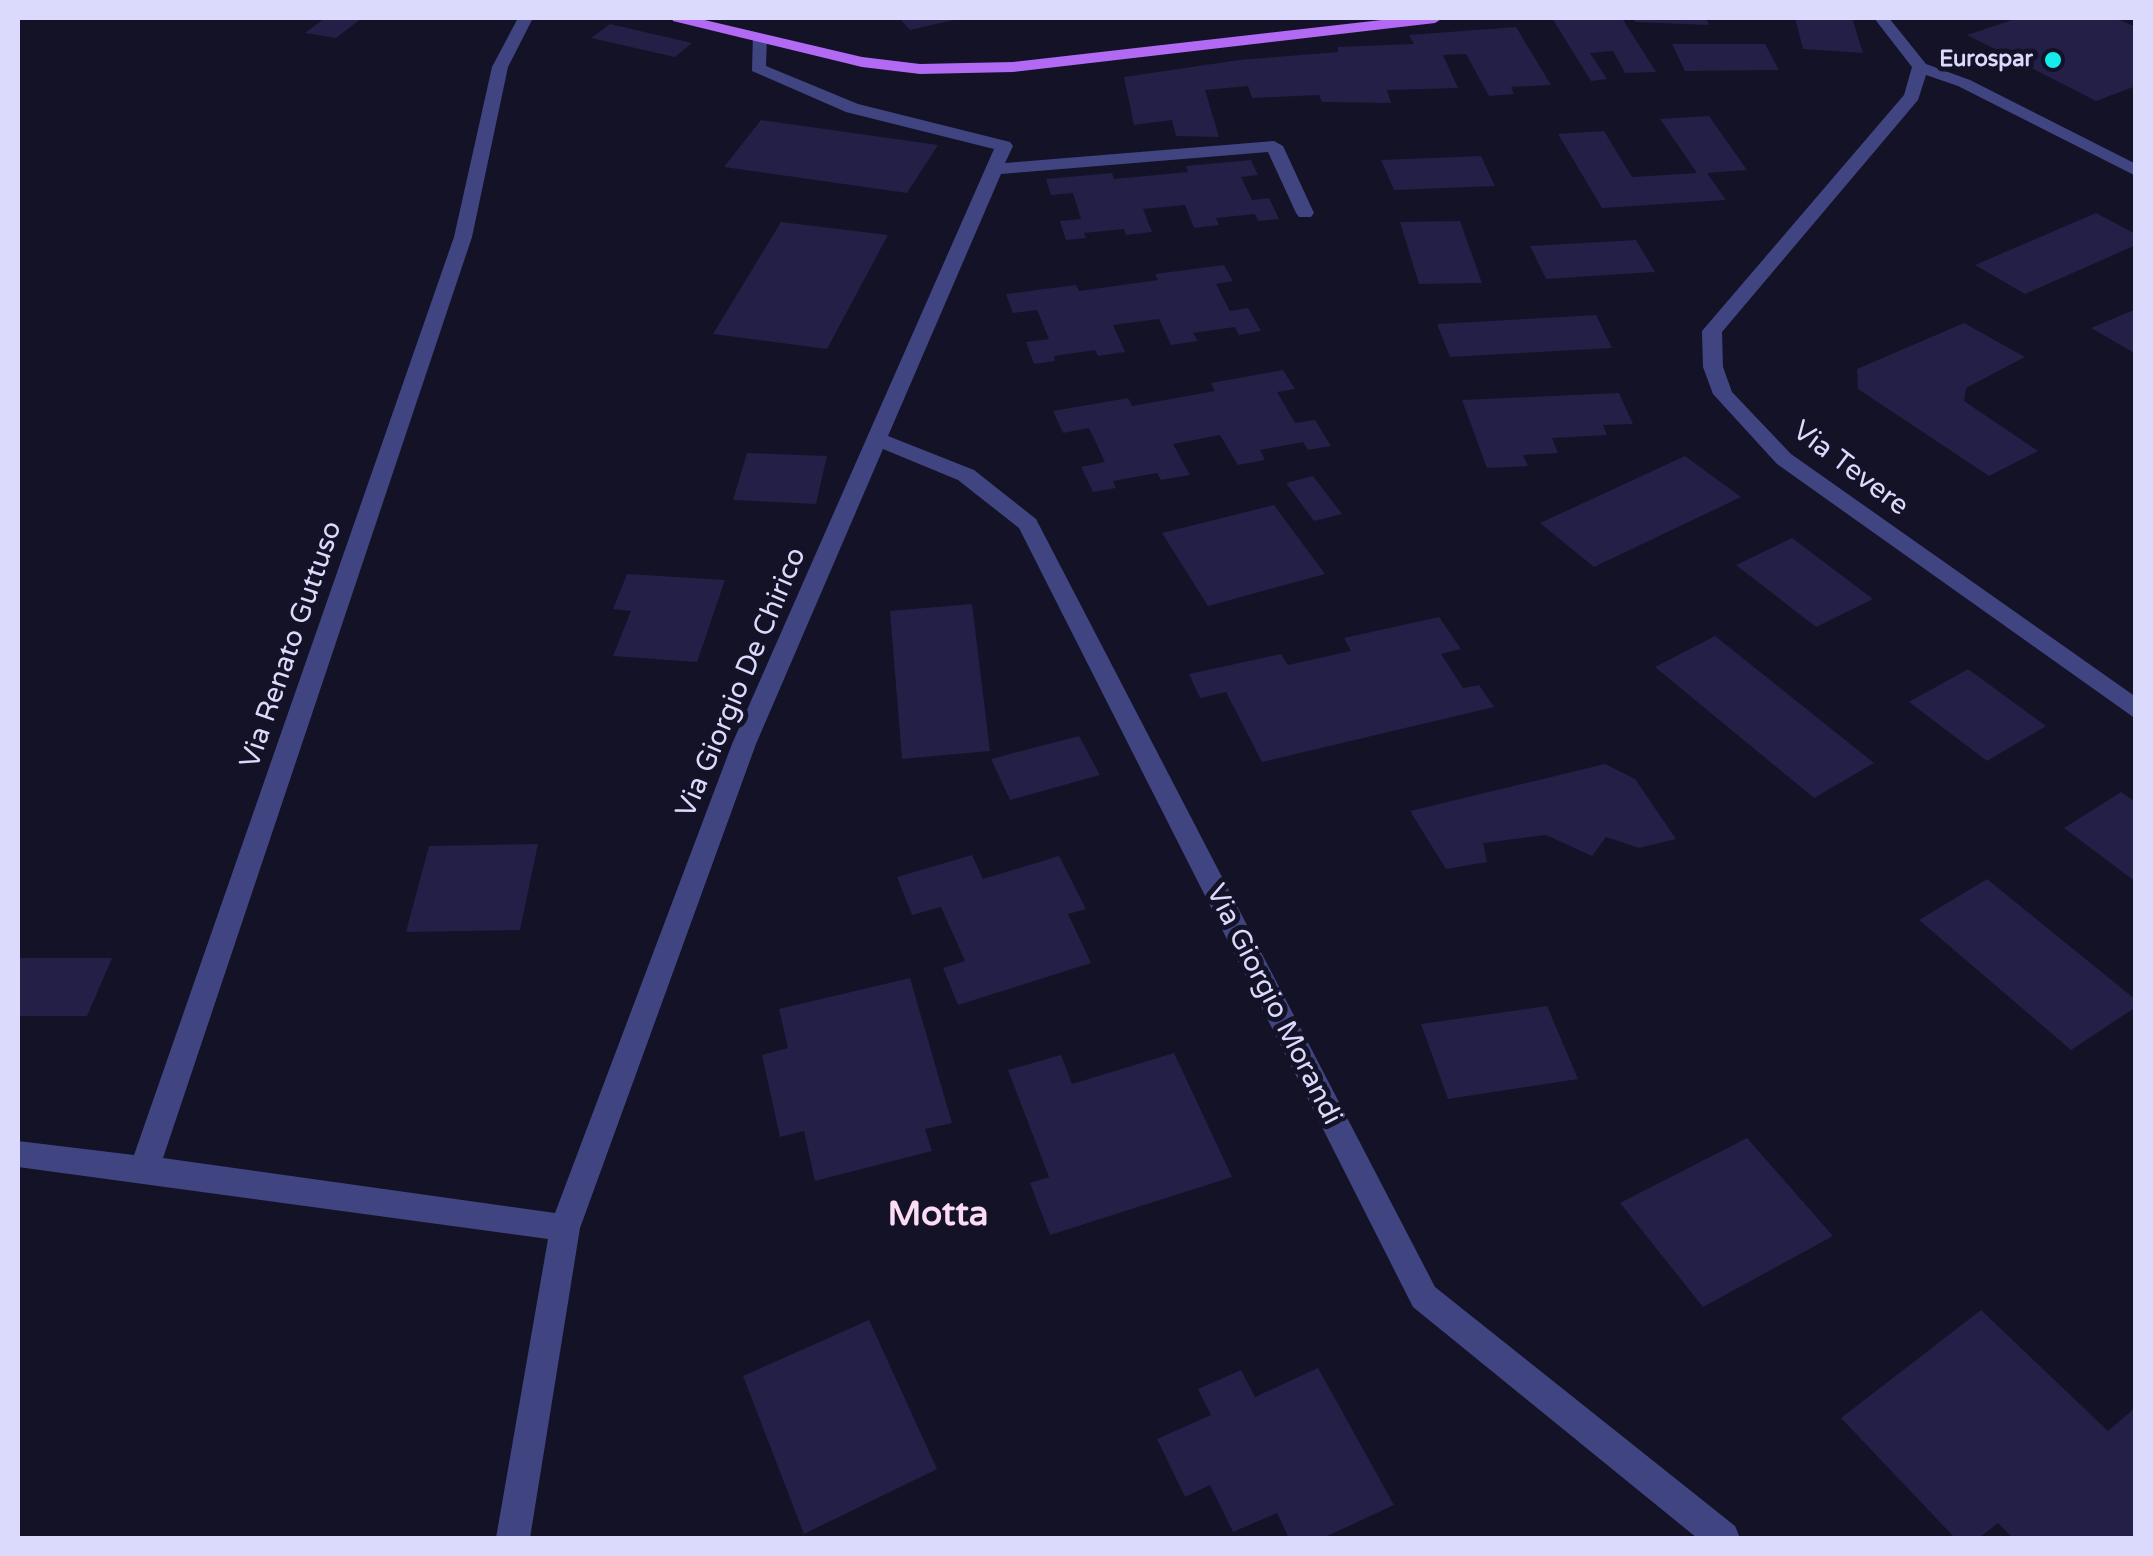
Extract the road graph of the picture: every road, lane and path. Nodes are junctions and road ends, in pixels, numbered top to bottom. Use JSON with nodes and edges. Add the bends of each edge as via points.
{"nodes":[{"id":1,"x":525,"y":18,"type":"edge"},
{"id":2,"x":679,"y":18,"type":"edge"},
{"id":3,"x":1435,"y":18,"type":"edge"},
{"id":4,"x":1881,"y":18,"type":"edge"},
{"id":5,"x":759,"y":37,"type":"junction"},
{"id":6,"x":1920,"y":67,"type":"junction"},
{"id":7,"x":995,"y":170,"type":"junction"},
{"id":8,"x":2136,"y":171,"type":"edge"},
{"id":9,"x":1305,"y":213,"type":"dead end"},
{"id":10,"x":879,"y":440,"type":"junction"},
{"id":11,"x":2136,"y":710,"type":"edge"},
{"id":12,"x":18,"y":1154,"type":"edge"},
{"id":13,"x":144,"y":1168,"type":"junction"},
{"id":14,"x":565,"y":1228,"type":"junction"},
{"id":15,"x":513,"y":1538,"type":"edge"},
{"id":16,"x":1722,"y":1538,"type":"edge"}],
"edges":[{"from":1,"to":13,"type":"street","name":"Via Renato Guttuso","via":[[500,67],[463,237]]},
{"from":2,"to":5,"type":"main road"},
{"from":3,"to":5,"type":"main road","via":[[1012,68],[862,62]]},
{"from":4,"to":6,"type":"street"},
{"from":5,"to":7,"type":"street","via":[[758,68],[852,108],[1004,146]]},
{"from":6,"to":8,"type":"street"},
{"from":6,"to":11,"type":"street","name":"Via Tevere","via":[[1912,96],[1712,331],[1713,367],[1724,394],[1784,459]]},
{"from":7,"to":9,"type":"street","via":[[1274,146]]},
{"from":7,"to":10,"type":"street","name":"Via Giorgio De Chirico"},
{"from":10,"to":14,"type":"street","name":"Via Giorgio De Chirico","via":[[744,744]]},
{"from":10,"to":16,"type":"street","name":"Via Giorgio Morandi","via":[[966,475],[1028,524],[1424,1297]]},
{"from":12,"to":13,"type":"street"},
{"from":13,"to":14,"type":"street"},
{"from":14,"to":15,"type":"street","name":"Via Giorgio De Chirico"}]}
